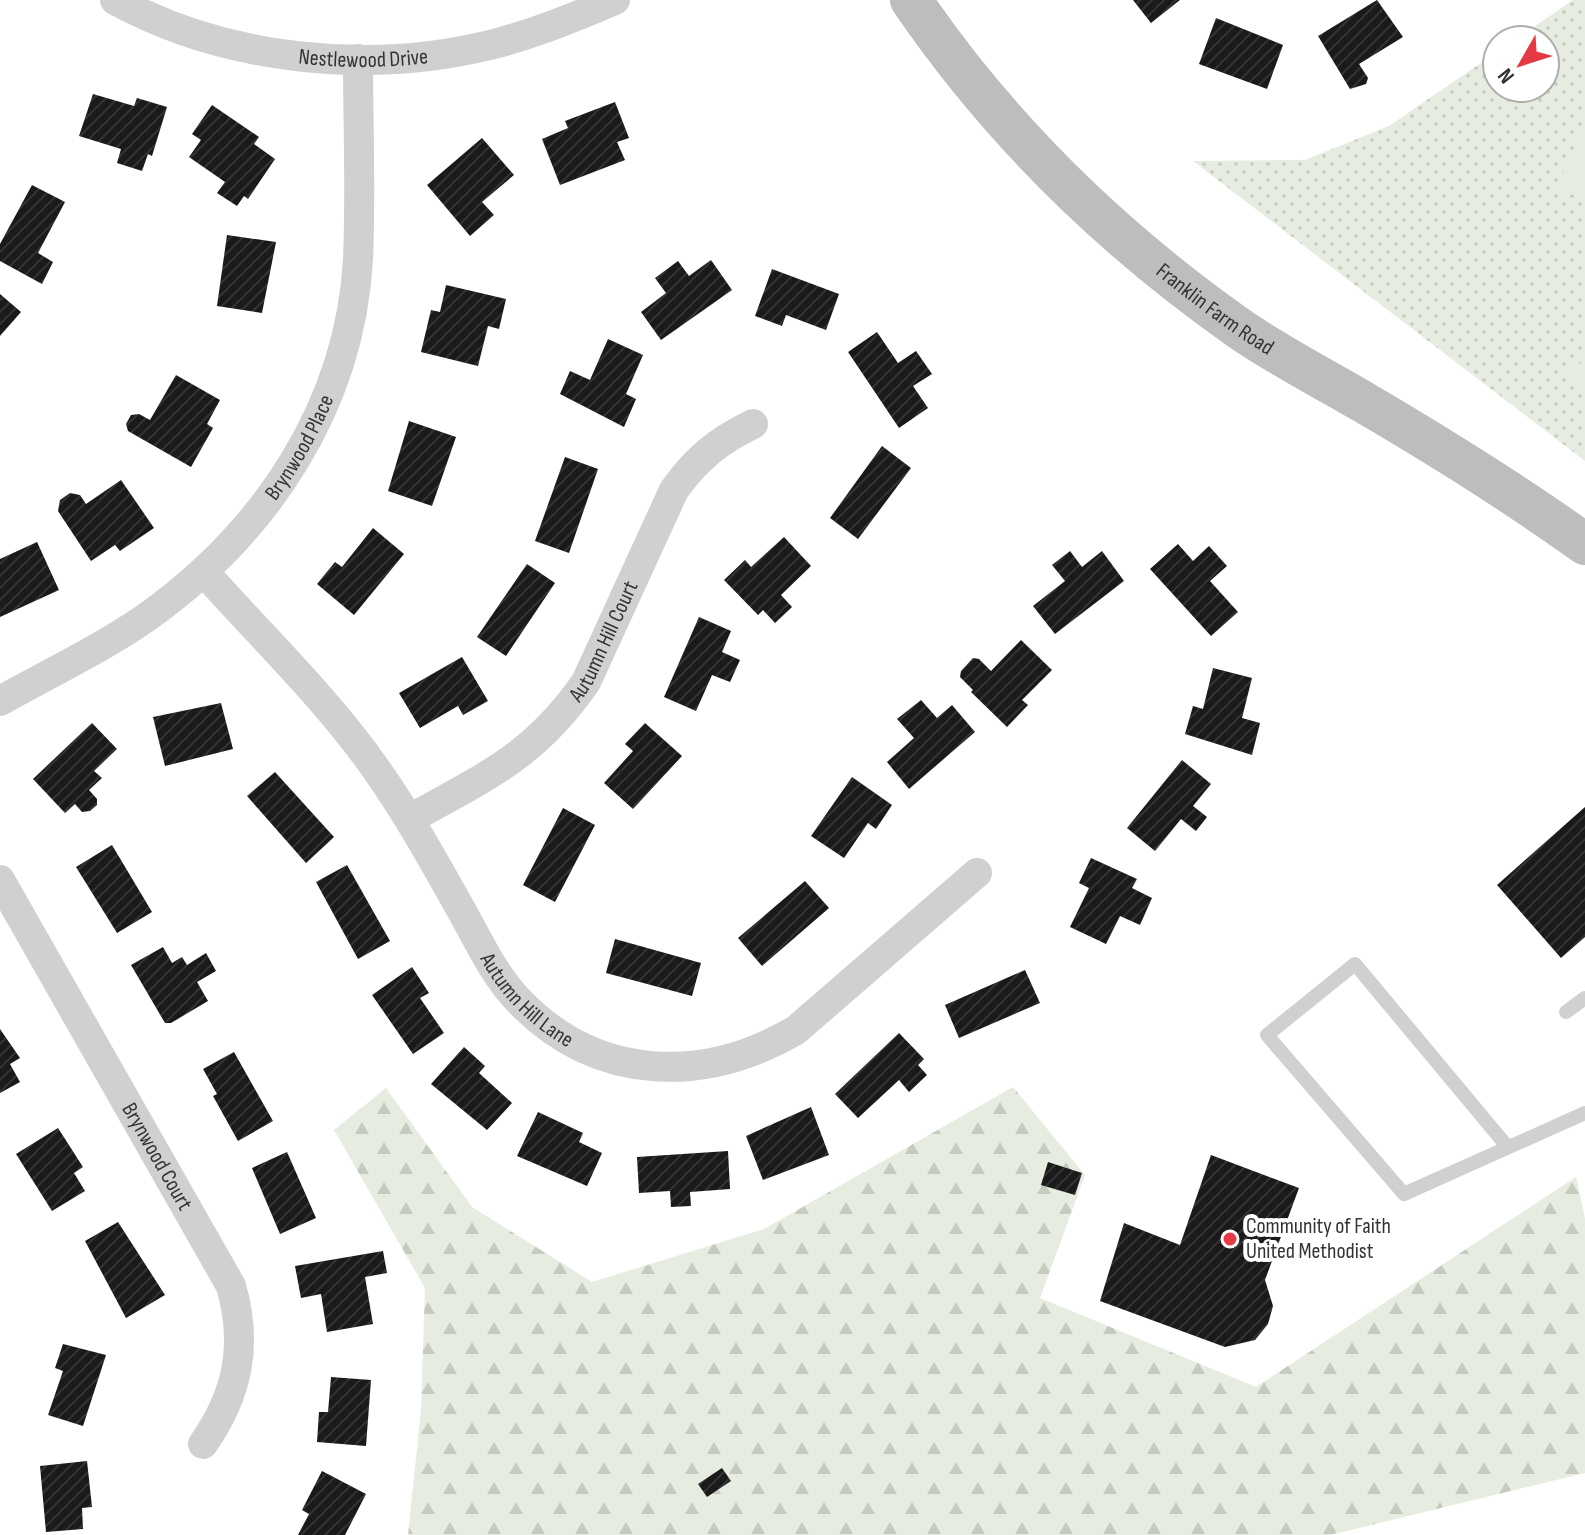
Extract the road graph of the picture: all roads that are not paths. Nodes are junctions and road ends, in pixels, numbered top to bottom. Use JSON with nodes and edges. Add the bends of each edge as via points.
{"nodes":[{"id":1,"x":115,"y":0,"type":"edge"},
{"id":2,"x":615,"y":0,"type":"edge"},
{"id":3,"x":911,"y":0,"type":"edge"},
{"id":4,"x":358,"y":59,"type":"junction"},
{"id":5,"x":753,"y":424,"type":"dead end"},
{"id":6,"x":1585,"y":544,"type":"edge"},
{"id":7,"x":205,"y":573,"type":"junction"},
{"id":8,"x":0,"y":701,"type":"edge"},
{"id":9,"x":410,"y":819,"type":"junction"},
{"id":10,"x":977,"y":873,"type":"dead end"},
{"id":11,"x":0,"y":880,"type":"edge"},
{"id":12,"x":1585,"y":998,"type":"edge"},
{"id":13,"x":1566,"y":1012,"type":"dead end"},
{"id":14,"x":1585,"y":1113,"type":"edge"},
{"id":15,"x":1506,"y":1145,"type":"junction"},
{"id":16,"x":203,"y":1444,"type":"dead end"}],
"edges":[{"from":1,"to":4,"type":"street","name":"Nestlewood Drive","via":[[171,26],[240,47]]},
{"from":2,"to":4,"type":"street","name":"Nestlewood Drive","via":[[493,44]]},
{"from":3,"to":6,"type":"street","name":"Franklin Farm Road","via":[[992,106],[1120,235],[1241,330],[1445,450]]},
{"from":4,"to":7,"type":"street","name":"Brynwood Place","via":[[358,261],[334,378],[312,433],[283,483]]},
{"from":5,"to":9,"type":"street","name":"Autumn Hill Court","via":[[718,441],[674,490],[586,682],[566,710],[538,742],[509,763]]},
{"from":7,"to":8,"type":"street","name":"Brynwood Place","via":[[145,618]]},
{"from":7,"to":9,"type":"street","name":"Autumn Hill Lane","via":[[349,735]]},
{"from":9,"to":10,"type":"street","name":"Autumn Hill Lane","via":[[495,971],[519,1001],[571,1041],[608,1058],[644,1066],[680,1068],[730,1061],[786,1036]]},
{"from":11,"to":16,"type":"street","name":"Brynwood Court","via":[[231,1286],[241,1351],[235,1385]]},
{"from":12,"to":13,"type":"lane"},
{"from":14,"to":15,"type":"lane"},
{"from":15,"to":15,"type":"lane","via":[[1404,1194],[1267,1035],[1355,964]]}]}
